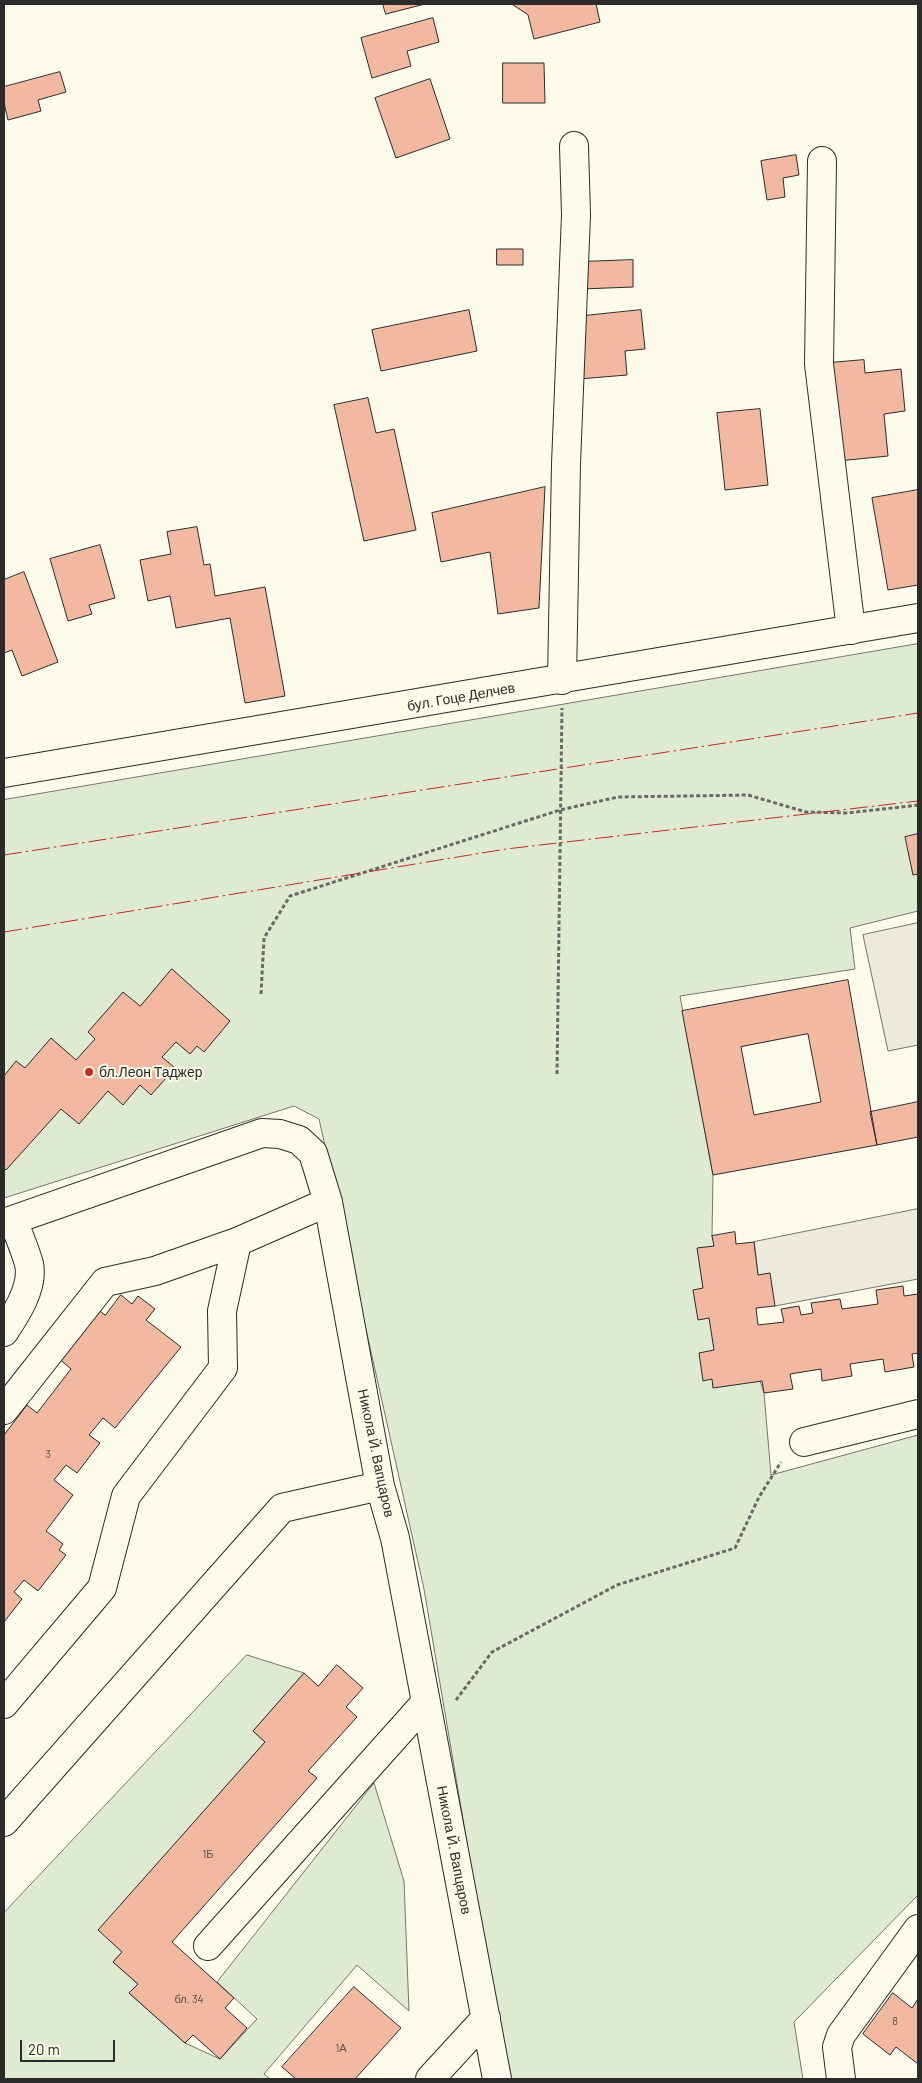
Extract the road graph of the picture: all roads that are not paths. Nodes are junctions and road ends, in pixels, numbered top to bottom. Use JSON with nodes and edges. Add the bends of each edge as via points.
{"nodes":[{"id":1,"x":574,"y":146,"type":"dead end"},
{"id":2,"x":822,"y":161,"type":"dead end"},
{"id":3,"x":918,"y":618,"type":"edge"},
{"id":4,"x":851,"y":630,"type":"junction"},
{"id":5,"x":562,"y":680,"type":"junction"},
{"id":6,"x":4,"y":773,"type":"edge"},
{"id":7,"x":328,"y":1202,"type":"junction"},
{"id":8,"x":8,"y":1222,"type":"edge"},
{"id":9,"x":237,"y":1242,"type":"junction"},
{"id":10,"x":4,"y":1332,"type":"edge"},
{"id":11,"x":4,"y":1410,"type":"edge"},
{"id":12,"x":918,"y":1414,"type":"edge"},
{"id":13,"x":804,"y":1442,"type":"road end"},
{"id":14,"x":380,"y":1486,"type":"junction"},
{"id":15,"x":4,"y":1704,"type":"edge"},
{"id":16,"x":427,"y":1708,"type":"junction"},
{"id":17,"x":4,"y":1822,"type":"edge"},
{"id":18,"x":918,"y":1929,"type":"edge"},
{"id":19,"x":208,"y":1946,"type":"dead end"},
{"id":20,"x":486,"y":2018,"type":"junction"},
{"id":21,"x":430,"y":2079,"type":"edge"},
{"id":22,"x":497,"y":2079,"type":"edge"},
{"id":23,"x":841,"y":2079,"type":"edge"}],
"edges":[{"from":1,"to":5,"type":"street","via":[[576,215],[566,464]]},
{"from":2,"to":4,"type":"street","via":[[819,364]]},
{"from":3,"to":4,"type":"street","name":"бул. Гоце Делчев"},
{"from":4,"to":5,"type":"street","name":"бул. Гоце Делчев"},
{"from":5,"to":6,"type":"street","name":"бул. Гоце Делчев"},
{"from":7,"to":8,"type":"street","name":"Никола Й. Вапцаров","via":[[313,1153],[299,1140],[262,1133]]},
{"from":7,"to":9,"type":"street"},
{"from":7,"to":14,"type":"street","name":"Никола Й. Вапцаров"},
{"from":8,"to":10,"type":"street","via":[[29,1266],[28,1281],[18,1310]]},
{"from":9,"to":11,"type":"street","via":[[155,1271],[105,1282]]},
{"from":9,"to":15,"type":"street","via":[[222,1311],[223,1368],[126,1496],[102,1588]]},
{"from":12,"to":13,"type":"street"},
{"from":14,"to":16,"type":"street","name":"Никола Й. Вапцаров","via":[[395,1538]]},
{"from":14,"to":17,"type":"street","via":[[282,1508]]},
{"from":16,"to":19,"type":"street"},
{"from":16,"to":20,"type":"street","name":"Никола Й. Вапцаров"},
{"from":18,"to":23,"type":"street","via":[[841,2035],[837,2047]]},
{"from":20,"to":21,"type":"street"},
{"from":20,"to":22,"type":"street","name":"Никола Й. Вапцаров"}]}
